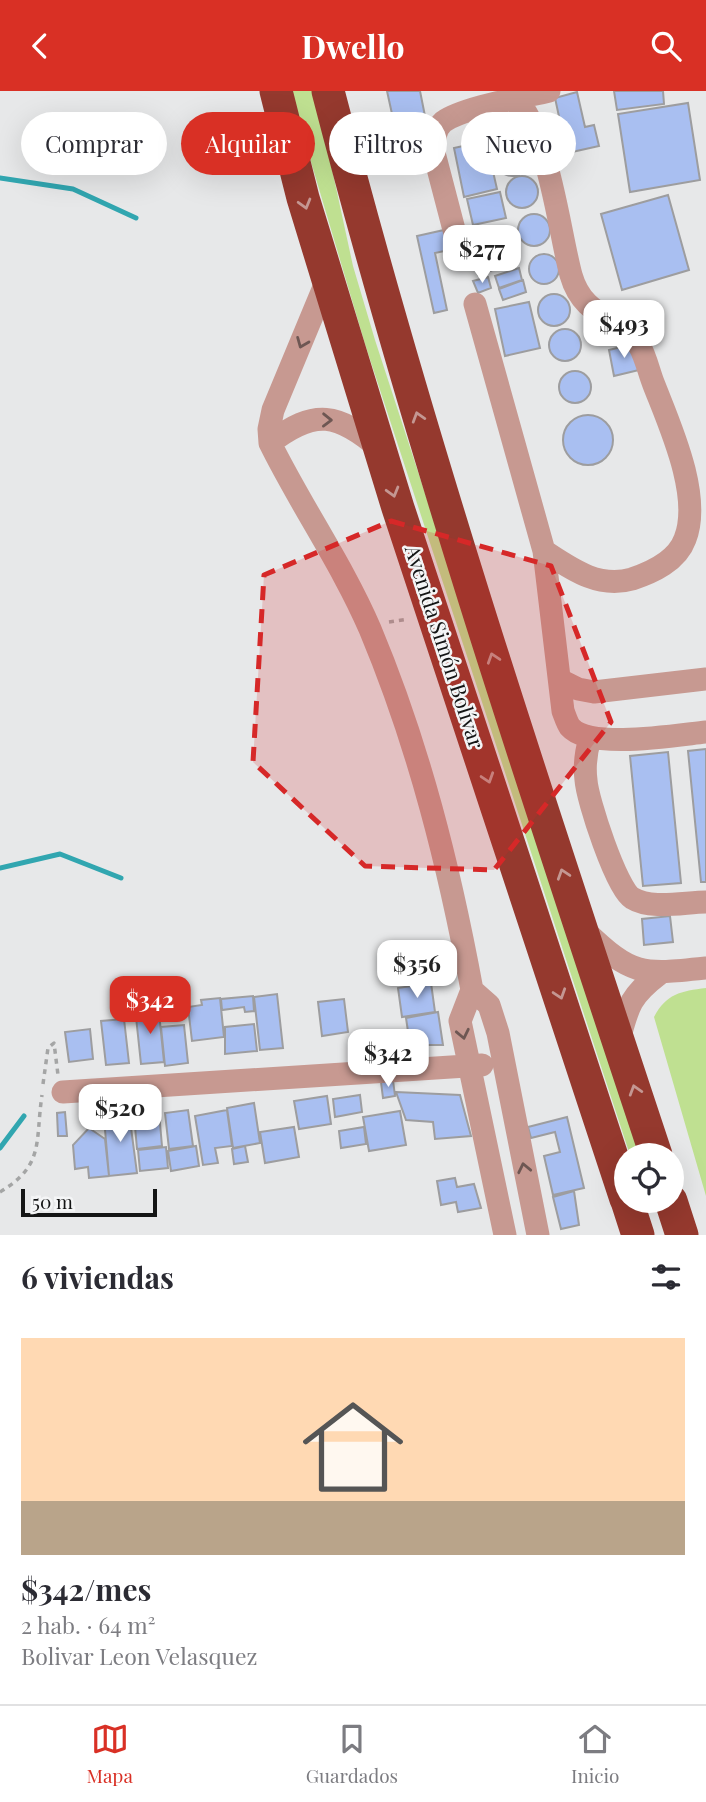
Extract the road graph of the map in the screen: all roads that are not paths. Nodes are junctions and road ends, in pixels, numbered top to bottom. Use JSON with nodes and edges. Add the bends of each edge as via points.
{"nodes":[{"id":1,"x":276,"y":91,"type":"edge"},
{"id":2,"x":328,"y":91,"type":"edge"},
{"id":3,"x":550,"y":91,"type":"edge"},
{"id":4,"x":513,"y":95,"type":"edge"},
{"id":5,"x":458,"y":245,"type":"dead end"},
{"id":6,"x":327,"y":280,"type":"junction"},
{"id":7,"x":475,"y":304,"type":"dead end"},
{"id":8,"x":270,"y":443,"type":"junction"},
{"id":9,"x":381,"y":450,"type":"junction"},
{"id":10,"x":544,"y":551,"type":"junction"},
{"id":11,"x":706,"y":679,"type":"edge"},
{"id":12,"x":560,"y":680,"type":"junction"},
{"id":13,"x":706,"y":732,"type":"edge"},
{"id":14,"x":590,"y":738,"type":"junction"},
{"id":15,"x":706,"y":902,"type":"edge"},
{"id":16,"x":582,"y":927,"type":"junction"},
{"id":17,"x":706,"y":968,"type":"edge"},
{"id":18,"x":667,"y":973,"type":"junction"},
{"id":19,"x":472,"y":990,"type":"junction"},
{"id":20,"x":619,"y":1041,"type":"junction"},
{"id":21,"x":469,"y":1065,"type":"junction"},
{"id":22,"x":503,"y":1066,"type":"junction"},
{"id":23,"x":63,"y":1092,"type":"road end"},
{"id":24,"x":652,"y":1143,"type":"edge"},
{"id":25,"x":614,"y":1160,"type":"edge"},
{"id":26,"x":631,"y":1213,"type":"edge"},
{"id":27,"x":675,"y":1213,"type":"edge"},
{"id":28,"x":505,"y":1235,"type":"edge"},
{"id":29,"x":538,"y":1235,"type":"edge"},
{"id":30,"x":638,"y":1235,"type":"edge"},
{"id":31,"x":682,"y":1235,"type":"edge"}],
"edges":[{"from":1,"to":6,"type":"highway","name":"Avenida Simón Bolívar","one_way":true},
{"from":16,"to":2,"type":"highway","name":"Avenida Simón Bolívar","one_way":true,"via":[[451,528],[373,265]]},
{"from":3,"to":4,"type":"street"},
{"from":4,"to":5,"type":"street","via":[[441,123],[434,138],[433,153]]},
{"from":4,"to":10,"type":"street","via":[[540,145],[579,295],[599,316],[639,344],[673,435],[691,508],[685,540],[672,558],[656,570],[628,580],[585,577]]},
{"from":6,"to":8,"type":"street","one_way":true,"via":[[273,410]]},
{"from":6,"to":9,"type":"highway","name":"Avenida Simón Bolívar"},
{"from":7,"to":10,"type":"street"},
{"from":8,"to":9,"type":"street","one_way":true,"via":[[291,426],[331,419],[356,428]]},
{"from":8,"to":19,"type":"street","via":[[369,627],[407,727],[435,815]]},
{"from":9,"to":25,"type":"highway","name":"Avenida Simón Bolívar","one_way":true},
{"from":10,"to":12,"type":"street"},
{"from":11,"to":12,"type":"street","via":[[594,692]]},
{"from":12,"to":14,"type":"street","via":[[563,712],[570,727]]},
{"from":13,"to":14,"type":"street"},
{"from":14,"to":15,"type":"street","via":[[584,761],[586,784],[618,885],[631,898],[650,903]]},
{"from":16,"to":18,"type":"street","via":[[623,965]]},
{"from":16,"to":20,"type":"highway","name":"Avenida Simón Bolívar"},
{"from":17,"to":18,"type":"street"},
{"from":18,"to":20,"type":"street","via":[[638,990],[629,1002]]},
{"from":19,"to":21,"type":"street","one_way":true,"via":[[460,1021]]},
{"from":19,"to":22,"type":"street","via":[[489,1005]]},
{"from":24,"to":20,"type":"highway","name":"Avenida Simón Bolívar","one_way":true},
{"from":21,"to":22,"type":"street"},
{"from":21,"to":23,"type":"street"},
{"from":21,"to":28,"type":"street"},
{"from":29,"to":22,"type":"street","one_way":true},
{"from":26,"to":30,"type":"highway","name":"Avenida Simón Bolívar"},
{"from":27,"to":31,"type":"highway"}]}
